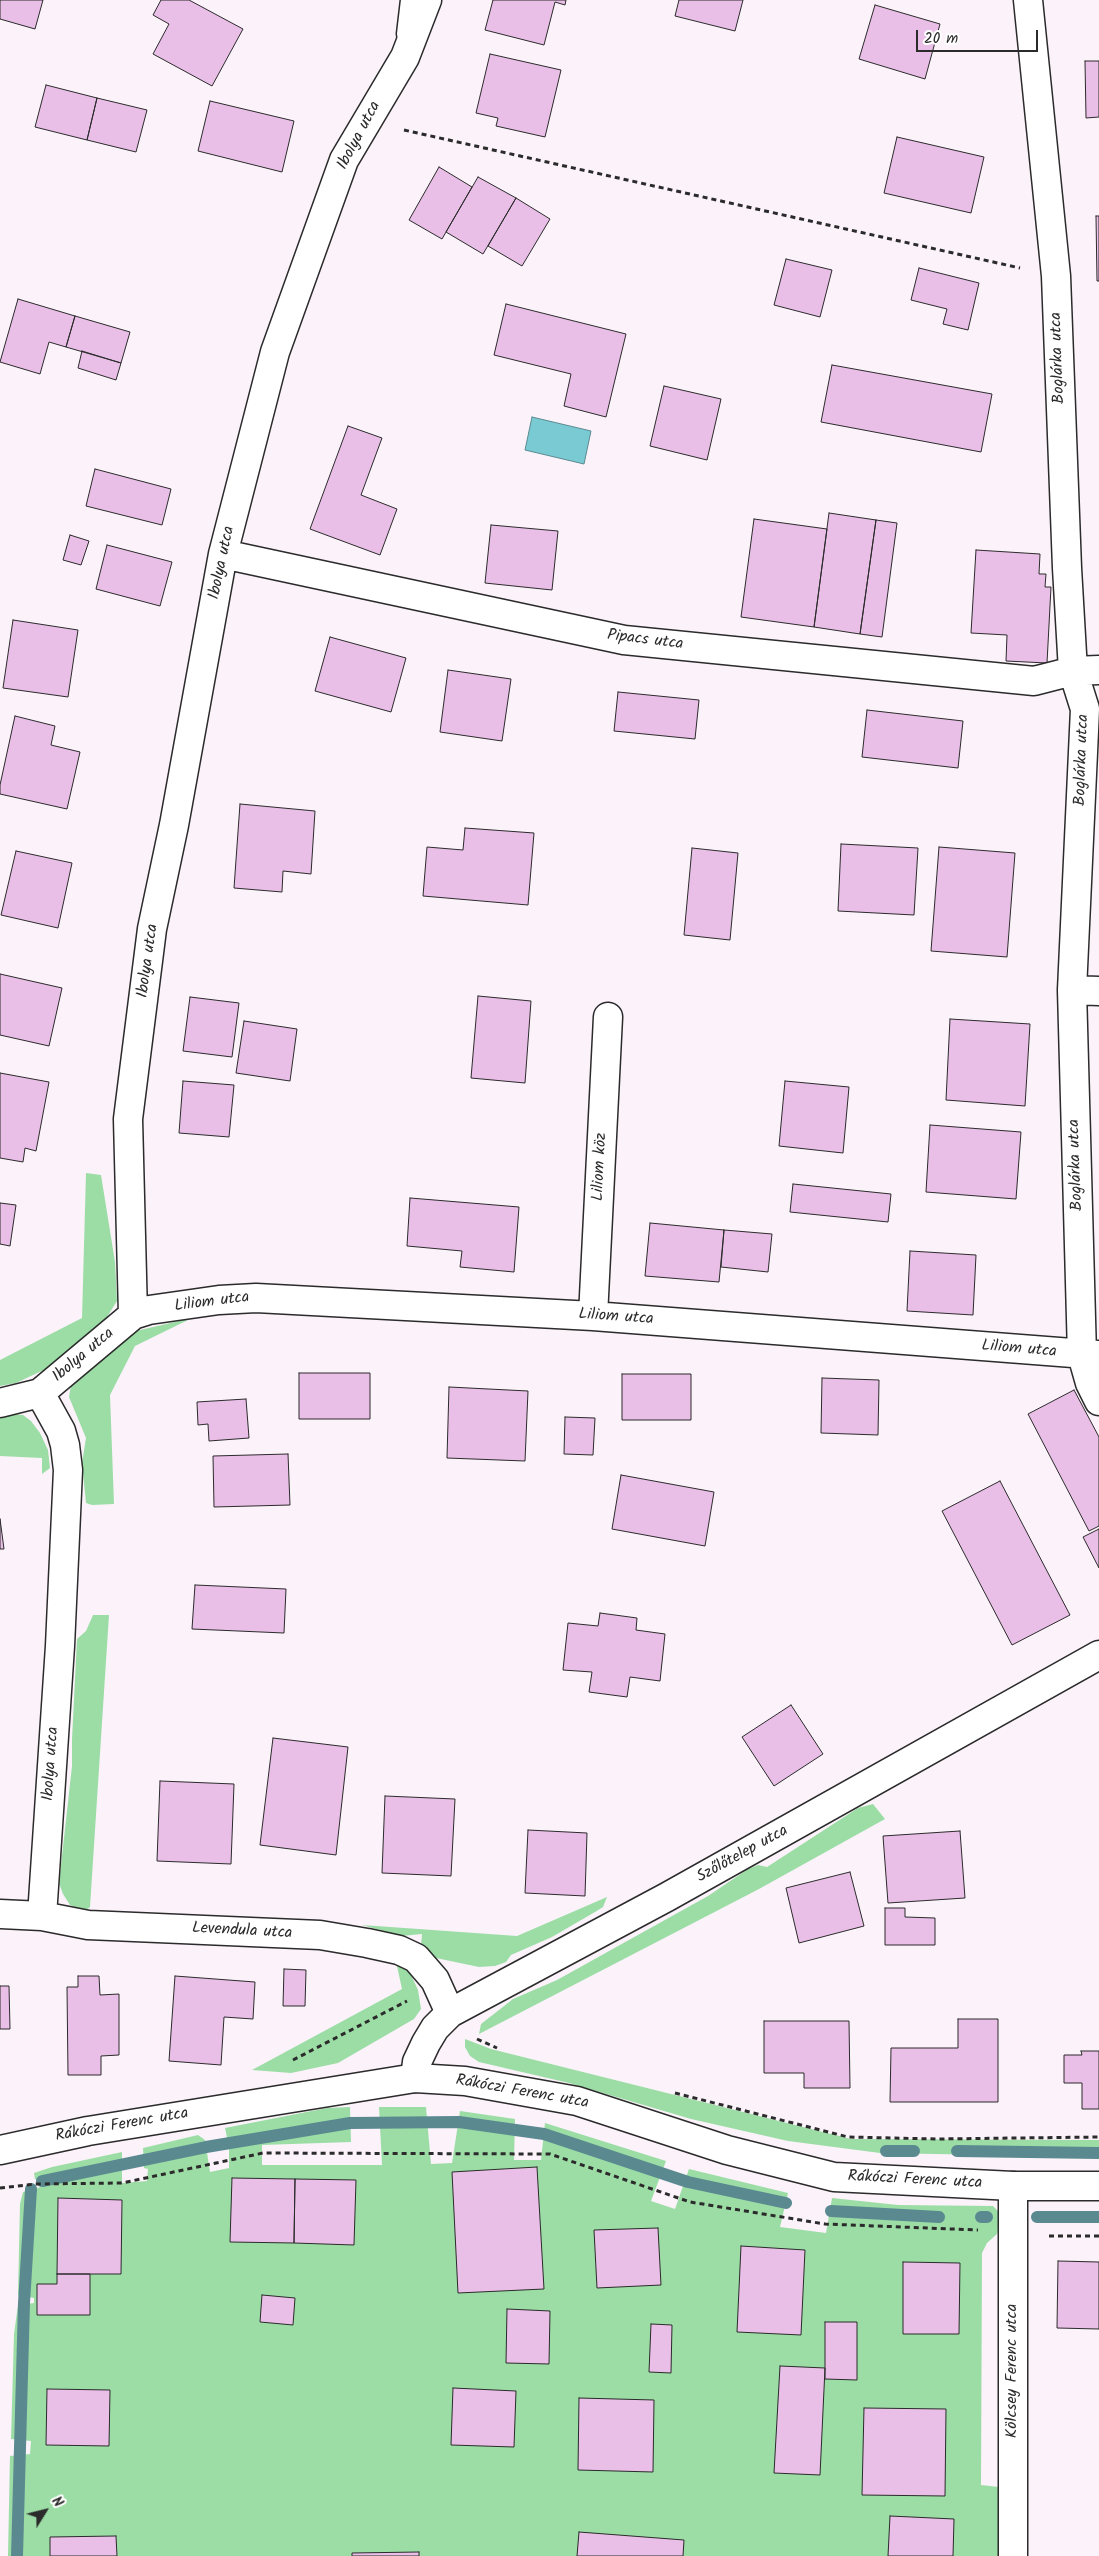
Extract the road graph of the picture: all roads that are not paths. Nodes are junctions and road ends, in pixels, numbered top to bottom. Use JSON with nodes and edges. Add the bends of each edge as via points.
{"nodes":[{"id":1,"x":410,"y":0,"type":"edge"},
{"id":2,"x":427,"y":0,"type":"edge"},
{"id":3,"x":1028,"y":0,"type":"edge"},
{"id":4,"x":404,"y":57,"type":"junction"},
{"id":5,"x":223,"y":554,"type":"junction"},
{"id":6,"x":1086,"y":670,"type":"edge"},
{"id":7,"x":1072,"y":990,"type":"junction"},
{"id":8,"x":1099,"y":991,"type":"edge"},
{"id":9,"x":608,"y":1017,"type":"dead end"},
{"id":10,"x":133,"y":1315,"type":"junction"},
{"id":11,"x":594,"y":1316,"type":"junction"},
{"id":12,"x":1091,"y":1355,"type":"edge"},
{"id":13,"x":40,"y":1393,"type":"junction"},
{"id":14,"x":1099,"y":1401,"type":"edge"},
{"id":15,"x":0,"y":1403,"type":"edge"},
{"id":16,"x":1099,"y":1655,"type":"edge"},
{"id":17,"x":0,"y":1914,"type":"edge"},
{"id":18,"x":42,"y":1916,"type":"junction"},
{"id":19,"x":450,"y":2013,"type":"junction"},
{"id":20,"x":416,"y":2078,"type":"junction"},
{"id":21,"x":0,"y":2150,"type":"edge"},
{"id":22,"x":1014,"y":2186,"type":"junction"},
{"id":23,"x":1099,"y":2186,"type":"edge"},
{"id":24,"x":1013,"y":2556,"type":"edge"}],
"edges":[{"from":1,"to":4,"type":"lane"},
{"from":2,"to":4,"type":"street","name":"Ibolya utca"},
{"from":3,"to":6,"type":"street","name":"Boglárka utca","via":[[1056,276],[1067,568]]},
{"from":4,"to":5,"type":"street","name":"Ibolya utca","via":[[344,160],[275,352]]},
{"from":5,"to":6,"type":"street","name":"Pipacs utca","via":[[624,640],[1034,681]]},
{"from":5,"to":10,"type":"street","name":"Ibolya utca","via":[[152,929],[128,1119]]},
{"from":6,"to":7,"type":"street","name":"Boglárka utca"},
{"from":7,"to":8,"type":"street"},
{"from":7,"to":12,"type":"street","name":"Boglárka utca"},
{"from":9,"to":11,"type":"street","name":"Liliom köz"},
{"from":10,"to":11,"type":"street","name":"Liliom utca","via":[[219,1300],[256,1298]]},
{"from":10,"to":13,"type":"street","name":"Ibolya utca"},
{"from":11,"to":12,"type":"street","name":"Liliom utca"},
{"from":12,"to":14,"type":"street","name":"Boglárka utca","via":[[1090,1383]]},
{"from":13,"to":15,"type":"street"},
{"from":13,"to":18,"type":"street","name":"Ibolya utca","via":[[60,1431],[68,1470]]},
{"from":16,"to":19,"type":"street","name":"Szőlőtelep utca","via":[[676,1893]]},
{"from":17,"to":18,"type":"street","name":"Levendula utca"},
{"from":18,"to":19,"type":"street","name":"Levendula utca","via":[[88,1925],[320,1936],[398,1950],[416,1958],[435,1980]]},
{"from":19,"to":20,"type":"street","name":"Szőlőtelep utca","via":[[426,2043],[417,2062]]},
{"from":20,"to":21,"type":"street","name":"Rákóczi Ferenc utca","via":[[88,2131]]},
{"from":20,"to":22,"type":"street","name":"Rákóczi Ferenc utca","via":[[466,2081],[577,2101],[727,2150],[834,2177]]},
{"from":22,"to":23,"type":"street","name":"Rákóczi Ferenc utca"},
{"from":22,"to":24,"type":"street","name":"Kölcsey Ferenc utca"}]}
